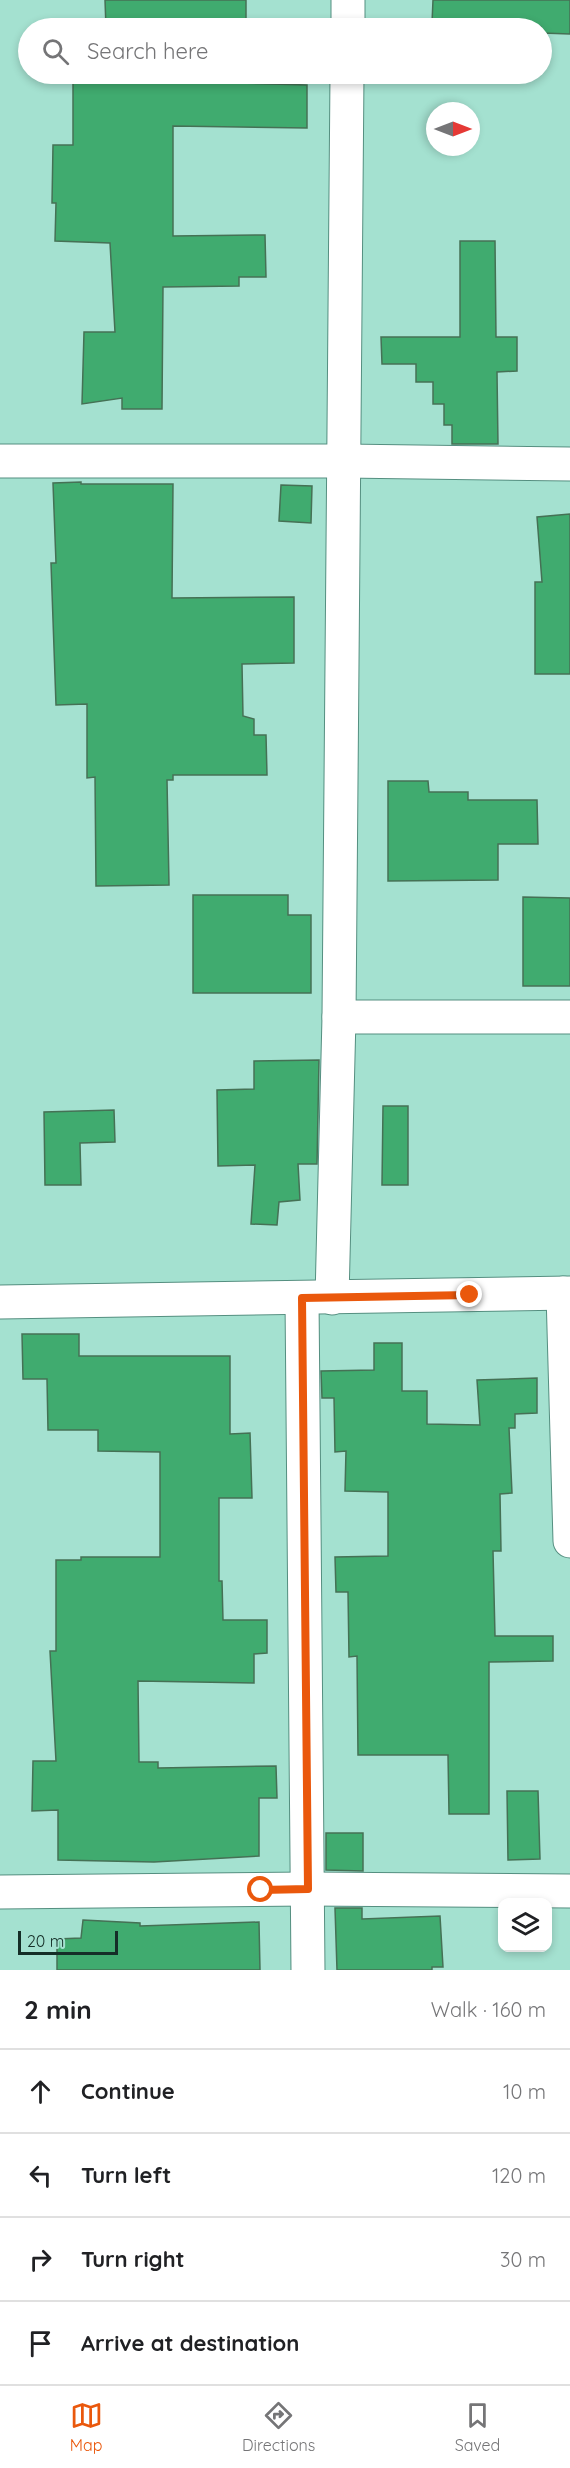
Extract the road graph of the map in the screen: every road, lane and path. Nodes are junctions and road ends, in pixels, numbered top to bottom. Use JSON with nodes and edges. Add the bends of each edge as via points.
{"nodes":[{"id":1,"x":348,"y":0,"type":"edge"},
{"id":2,"x":348,"y":18,"type":"edge"},
{"id":3,"x":347,"y":84,"type":"edge"},
{"id":4,"x":0,"y":461,"type":"edge"},
{"id":5,"x":344,"y":461,"type":"junction"},
{"id":6,"x":570,"y":464,"type":"edge"},
{"id":7,"x":339,"y":1017,"type":"junction"},
{"id":8,"x":570,"y":1017,"type":"edge"},
{"id":9,"x":566,"y":1293,"type":"edge"},
{"id":10,"x":317,"y":1298,"type":"junction"},
{"id":11,"x":0,"y":1302,"type":"edge"},
{"id":12,"x":570,"y":1541,"type":"edge"},
{"id":13,"x":308,"y":1889,"type":"junction"},
{"id":14,"x":570,"y":1891,"type":"edge"},
{"id":15,"x":0,"y":1892,"type":"edge"},
{"id":16,"x":308,"y":1970,"type":"edge"}],
"edges":[{"from":1,"to":2,"type":"street"},
{"from":3,"to":5,"type":"street"},
{"from":4,"to":5,"type":"street"},
{"from":5,"to":6,"type":"street"},
{"from":5,"to":7,"type":"street"},
{"from":7,"to":8,"type":"street"},
{"from":7,"to":10,"type":"street"},
{"from":9,"to":10,"type":"street"},
{"from":9,"to":12,"type":"street"},
{"from":10,"to":11,"type":"street"},
{"from":10,"to":13,"type":"street"},
{"from":13,"to":14,"type":"street"},
{"from":13,"to":15,"type":"street"},
{"from":13,"to":16,"type":"street"}]}
